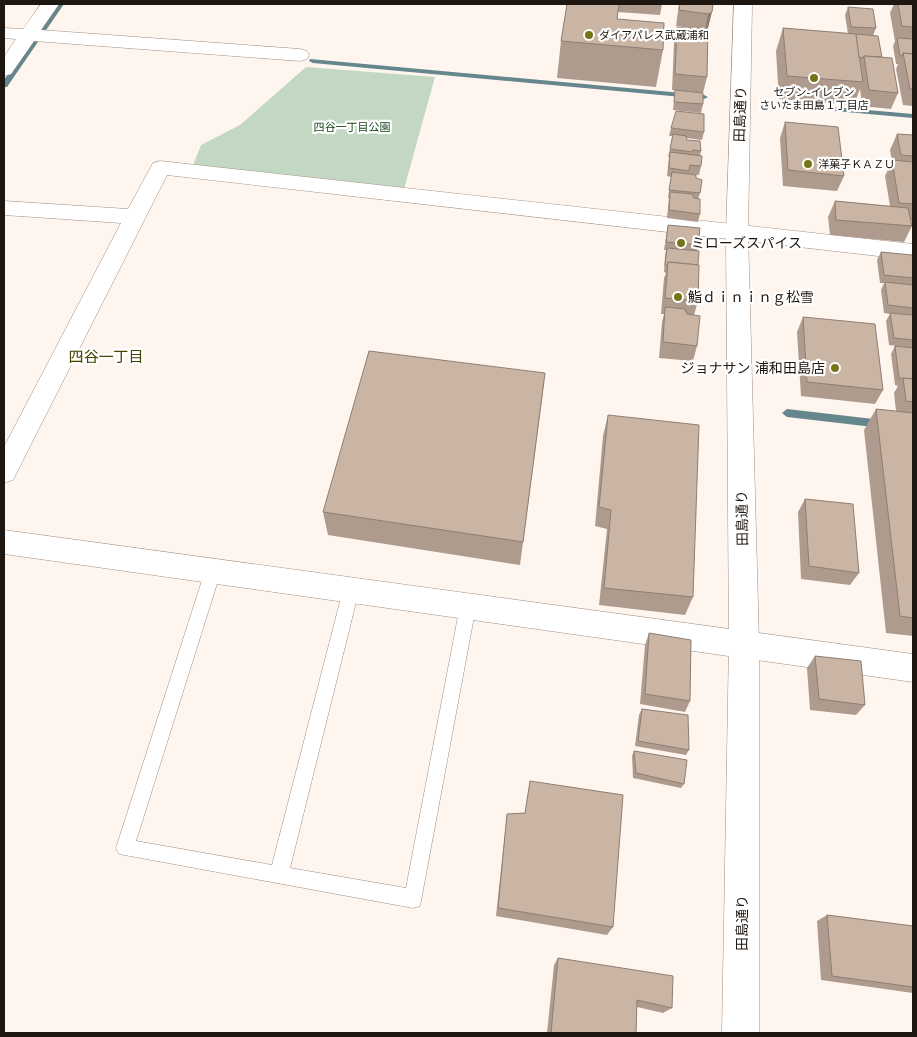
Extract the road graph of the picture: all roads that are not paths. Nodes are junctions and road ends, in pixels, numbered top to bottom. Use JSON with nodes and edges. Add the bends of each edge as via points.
{"nodes":[{"id":1,"x":50,"y":4,"type":"edge"},
{"id":2,"x":743,"y":4,"type":"edge"},
{"id":3,"x":4,"y":33,"type":"edge"},
{"id":4,"x":29,"y":35,"type":"junction"},
{"id":5,"x":300,"y":55,"type":"dead end"},
{"id":6,"x":4,"y":70,"type":"edge"},
{"id":7,"x":4,"y":208,"type":"edge"},
{"id":8,"x":133,"y":218,"type":"junction"},
{"id":9,"x":737,"y":232,"type":"junction"},
{"id":10,"x":913,"y":252,"type":"edge"},
{"id":11,"x":4,"y":472,"type":"edge"},
{"id":12,"x":4,"y":542,"type":"edge"},
{"id":13,"x":213,"y":571,"type":"junction"},
{"id":14,"x":351,"y":590,"type":"junction"},
{"id":15,"x":468,"y":606,"type":"junction"},
{"id":16,"x":744,"y":644,"type":"junction"},
{"id":17,"x":913,"y":668,"type":"edge"},
{"id":18,"x":279,"y":875,"type":"junction"},
{"id":19,"x":741,"y":1033,"type":"edge"}],
"edges":[{"from":1,"to":4,"type":"street"},
{"from":2,"to":9,"type":"street","name":"田島通り"},
{"from":3,"to":4,"type":"street"},
{"from":4,"to":5,"type":"street"},
{"from":4,"to":6,"type":"street"},
{"from":7,"to":8,"type":"street"},
{"from":8,"to":9,"type":"street","via":[[160,168]]},
{"from":8,"to":11,"type":"street"},
{"from":9,"to":10,"type":"street"},
{"from":9,"to":16,"type":"street","name":"田島通り"},
{"from":12,"to":13,"type":"street"},
{"from":13,"to":14,"type":"street"},
{"from":13,"to":18,"type":"lane","via":[[125,848]]},
{"from":14,"to":15,"type":"street"},
{"from":14,"to":18,"type":"lane"},
{"from":15,"to":16,"type":"street"},
{"from":15,"to":18,"type":"lane","via":[[413,898]]},
{"from":16,"to":17,"type":"street"},
{"from":16,"to":19,"type":"street","name":"田島通り"}]}
